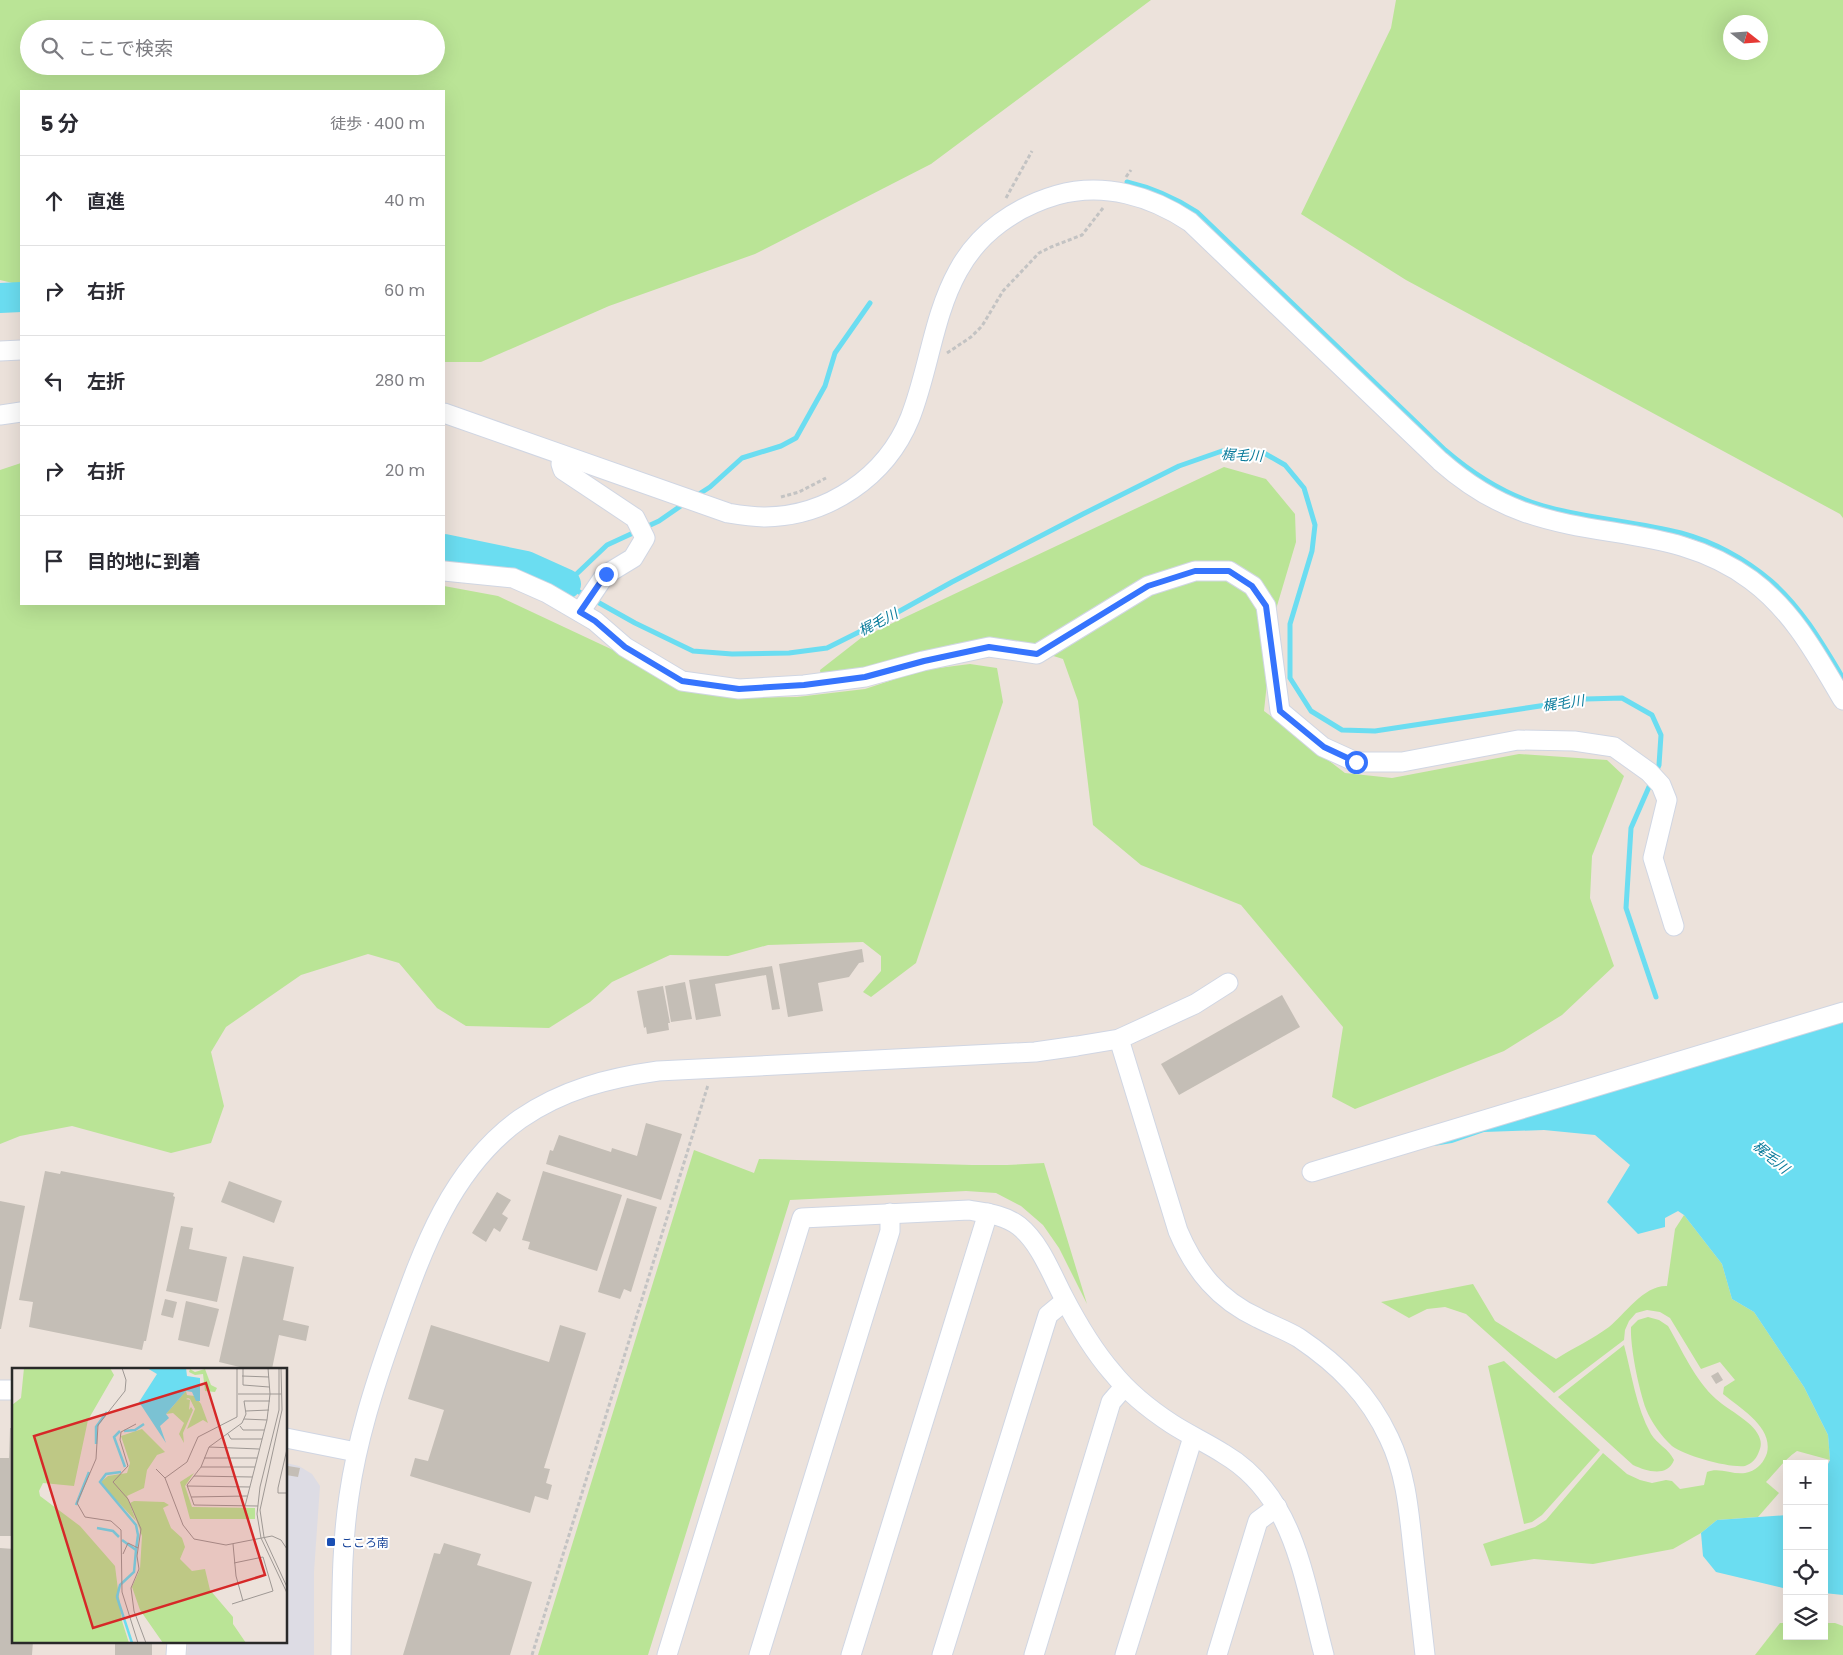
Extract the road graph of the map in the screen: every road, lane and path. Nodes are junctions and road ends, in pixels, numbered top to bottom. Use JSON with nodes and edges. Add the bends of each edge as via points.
{"nodes":[{"id":1,"x":1032,"y":151,"type":"dead end"},
{"id":2,"x":1115,"y":192,"type":"junction"},
{"id":3,"x":1003,"y":220,"type":"junction"},
{"id":4,"x":20,"y":350,"type":"edge"},
{"id":5,"x":0,"y":351,"type":"edge"},
{"id":6,"x":926,"y":364,"type":"junction"},
{"id":7,"x":20,"y":412,"type":"edge"},
{"id":8,"x":445,"y":413,"type":"edge"},
{"id":9,"x":0,"y":415,"type":"edge"},
{"id":10,"x":562,"y":455,"type":"junction"},
{"id":11,"x":445,"y":571,"type":"edge"},
{"id":12,"x":586,"y":602,"type":"junction"},
{"id":13,"x":1843,"y":700,"type":"edge"},
{"id":14,"x":1674,"y":926,"type":"dead end"},
{"id":15,"x":1228,"y":983,"type":"dead end"},
{"id":16,"x":1843,"y":1012,"type":"edge"},
{"id":17,"x":1119,"y":1038,"type":"junction"},
{"id":18,"x":708,"y":1084,"type":"dead end"},
{"id":19,"x":1312,"y":1172,"type":"dead end"},
{"id":20,"x":890,"y":1213,"type":"junction"},
{"id":21,"x":988,"y":1213,"type":"junction"},
{"id":22,"x":1065,"y":1301,"type":"junction"},
{"id":23,"x":1124,"y":1387,"type":"junction"},
{"id":24,"x":1193,"y":1437,"type":"junction"},
{"id":25,"x":288,"y":1438,"type":"edge"},
{"id":26,"x":356,"y":1452,"type":"junction"},
{"id":27,"x":1277,"y":1507,"type":"junction"},
{"id":28,"x":177,"y":1642,"type":"edge"},
{"id":29,"x":176,"y":1655,"type":"edge"},
{"id":30,"x":341,"y":1655,"type":"edge"},
{"id":31,"x":532,"y":1655,"type":"edge"},
{"id":32,"x":667,"y":1655,"type":"edge"},
{"id":33,"x":759,"y":1655,"type":"edge"},
{"id":34,"x":851,"y":1655,"type":"edge"},
{"id":35,"x":942,"y":1655,"type":"edge"},
{"id":36,"x":1034,"y":1655,"type":"edge"},
{"id":37,"x":1125,"y":1655,"type":"edge"},
{"id":38,"x":1217,"y":1655,"type":"edge"},
{"id":39,"x":1324,"y":1655,"type":"edge"},
{"id":40,"x":1425,"y":1655,"type":"edge"}],
"edges":[{"from":1,"to":3,"type":"path","via":[[1005,199]]},
{"from":2,"to":3,"type":"street","via":[[1064,193],[1028,206]]},
{"from":2,"to":6,"type":"path","via":[[1082,235],[1039,254],[1003,291],[972,337]]},
{"from":2,"to":13,"type":"street","via":[[1157,203],[1190,222],[1455,474],[1488,496],[1544,518],[1690,548],[1752,580],[1801,631]]},
{"from":3,"to":6,"type":"street","via":[[981,239],[958,270]]},
{"from":4,"to":5,"type":"street"},
{"from":6,"to":10,"type":"street","via":[[916,402],[901,436],[880,466],[852,490],[819,507],[783,516],[746,516],[710,508]]},
{"from":7,"to":9,"type":"street"},
{"from":8,"to":10,"type":"street"},
{"from":10,"to":12,"type":"street","via":[[561,464],[568,475],[632,515],[642,531],[632,558],[608,572]]},
{"from":11,"to":12,"type":"street","via":[[513,578],[547,593]]},
{"from":12,"to":14,"type":"street","via":[[595,621],[625,647],[682,681],[739,689],[865,677],[989,647],[1037,654],[1148,586],[1195,571],[1229,571],[1252,586],[1266,606],[1280,711],[1324,747],[1356,762],[1402,762],[1518,740],[1574,740],[1614,747],[1655,778],[1667,800],[1653,858]]},
{"from":15,"to":17,"type":"street","via":[[1195,1004]]},
{"from":16,"to":19,"type":"street"},
{"from":17,"to":26,"type":"street","via":[[1035,1052],[658,1071],[598,1082],[547,1102],[519,1120],[484,1150],[450,1197],[406,1297],[370,1399]]},
{"from":17,"to":40,"type":"street","via":[[1178,1232],[1200,1273],[1241,1310],[1297,1336],[1330,1360],[1346,1374],[1390,1439],[1402,1475],[1408,1509]]},
{"from":18,"to":31,"type":"path"},
{"from":20,"to":21,"type":"street","via":[[969,1210]]},
{"from":20,"to":32,"type":"street","via":[[802,1218]]},
{"from":20,"to":33,"type":"street","via":[[890,1231]]},
{"from":21,"to":22,"type":"street","via":[[1018,1226],[1032,1240]]},
{"from":21,"to":34,"type":"street"},
{"from":22,"to":23,"type":"street","via":[[1081,1331]]},
{"from":22,"to":35,"type":"street","via":[[1048,1315]]},
{"from":23,"to":24,"type":"street"},
{"from":23,"to":36,"type":"street","via":[[1111,1402]]},
{"from":24,"to":27,"type":"street","via":[[1245,1469]]},
{"from":24,"to":37,"type":"street"},
{"from":25,"to":26,"type":"street"},
{"from":26,"to":30,"type":"street","via":[[348,1498]]},
{"from":27,"to":38,"type":"street","via":[[1258,1521]]},
{"from":27,"to":39,"type":"street","via":[[1292,1538]]},
{"from":28,"to":29,"type":"street"}]}
